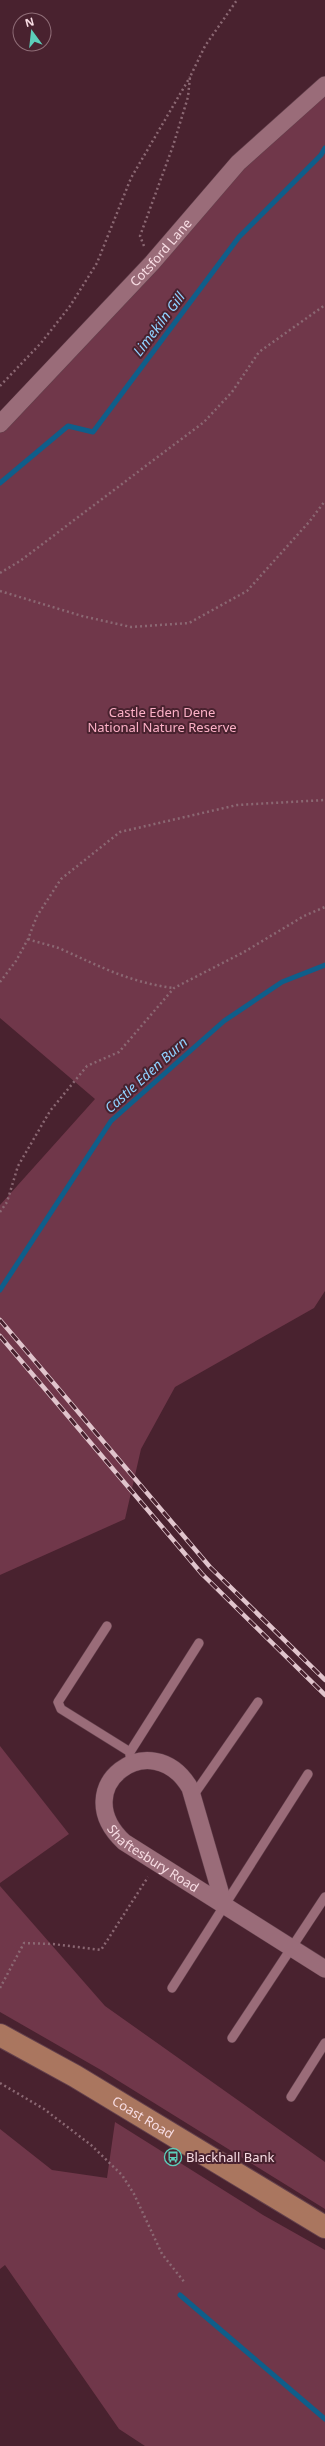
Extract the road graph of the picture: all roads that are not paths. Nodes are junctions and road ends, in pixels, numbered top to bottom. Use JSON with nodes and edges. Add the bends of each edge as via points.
{"nodes":[{"id":1,"x":325,"y":85,"type":"edge"},
{"id":2,"x":0,"y":424,"type":"edge"},
{"id":3,"x":107,"y":1626,"type":"dead end"},
{"id":4,"x":199,"y":1643,"type":"dead end"},
{"id":5,"x":258,"y":1702,"type":"dead end"},
{"id":6,"x":130,"y":1758,"type":"junction"},
{"id":7,"x":308,"y":1774,"type":"dead end"},
{"id":8,"x":193,"y":1796,"type":"junction"},
{"id":9,"x":325,"y":1896,"type":"edge"},
{"id":10,"x":224,"y":1905,"type":"junction"},
{"id":11,"x":292,"y":1948,"type":"junction"},
{"id":12,"x":325,"y":1969,"type":"edge"},
{"id":13,"x":172,"y":1988,"type":"dead end"},
{"id":14,"x":0,"y":2035,"type":"edge"},
{"id":15,"x":232,"y":2038,"type":"dead end"},
{"id":16,"x":325,"y":2044,"type":"edge"},
{"id":17,"x":291,"y":2097,"type":"dead end"},
{"id":18,"x":325,"y":2227,"type":"edge"}],
"edges":[{"from":1,"to":2,"type":"street","name":"Cotsford Lane","via":[[238,163],[152,263]]},
{"from":3,"to":6,"type":"lane","via":[[58,1702],[61,1709]]},
{"from":4,"to":6,"type":"lane"},
{"from":5,"to":8,"type":"lane"},
{"from":6,"to":8,"type":"street","name":"Shaftesbury Road","via":[[169,1764],[183,1776]]},
{"from":6,"to":10,"type":"street","name":"Shaftesbury Road","via":[[108,1784],[104,1798],[107,1821],[124,1842]]},
{"from":7,"to":10,"type":"lane"},
{"from":8,"to":10,"type":"street","name":"Shaftesbury Road"},
{"from":9,"to":11,"type":"lane"},
{"from":10,"to":11,"type":"street","name":"Shaftesbury Road"},
{"from":10,"to":13,"type":"lane"},
{"from":11,"to":12,"type":"street","name":"Shaftesbury Road"},
{"from":11,"to":15,"type":"lane"},
{"from":14,"to":18,"type":"main road","name":"Coast Road","via":[[82,2080]]},
{"from":16,"to":17,"type":"lane"}]}
